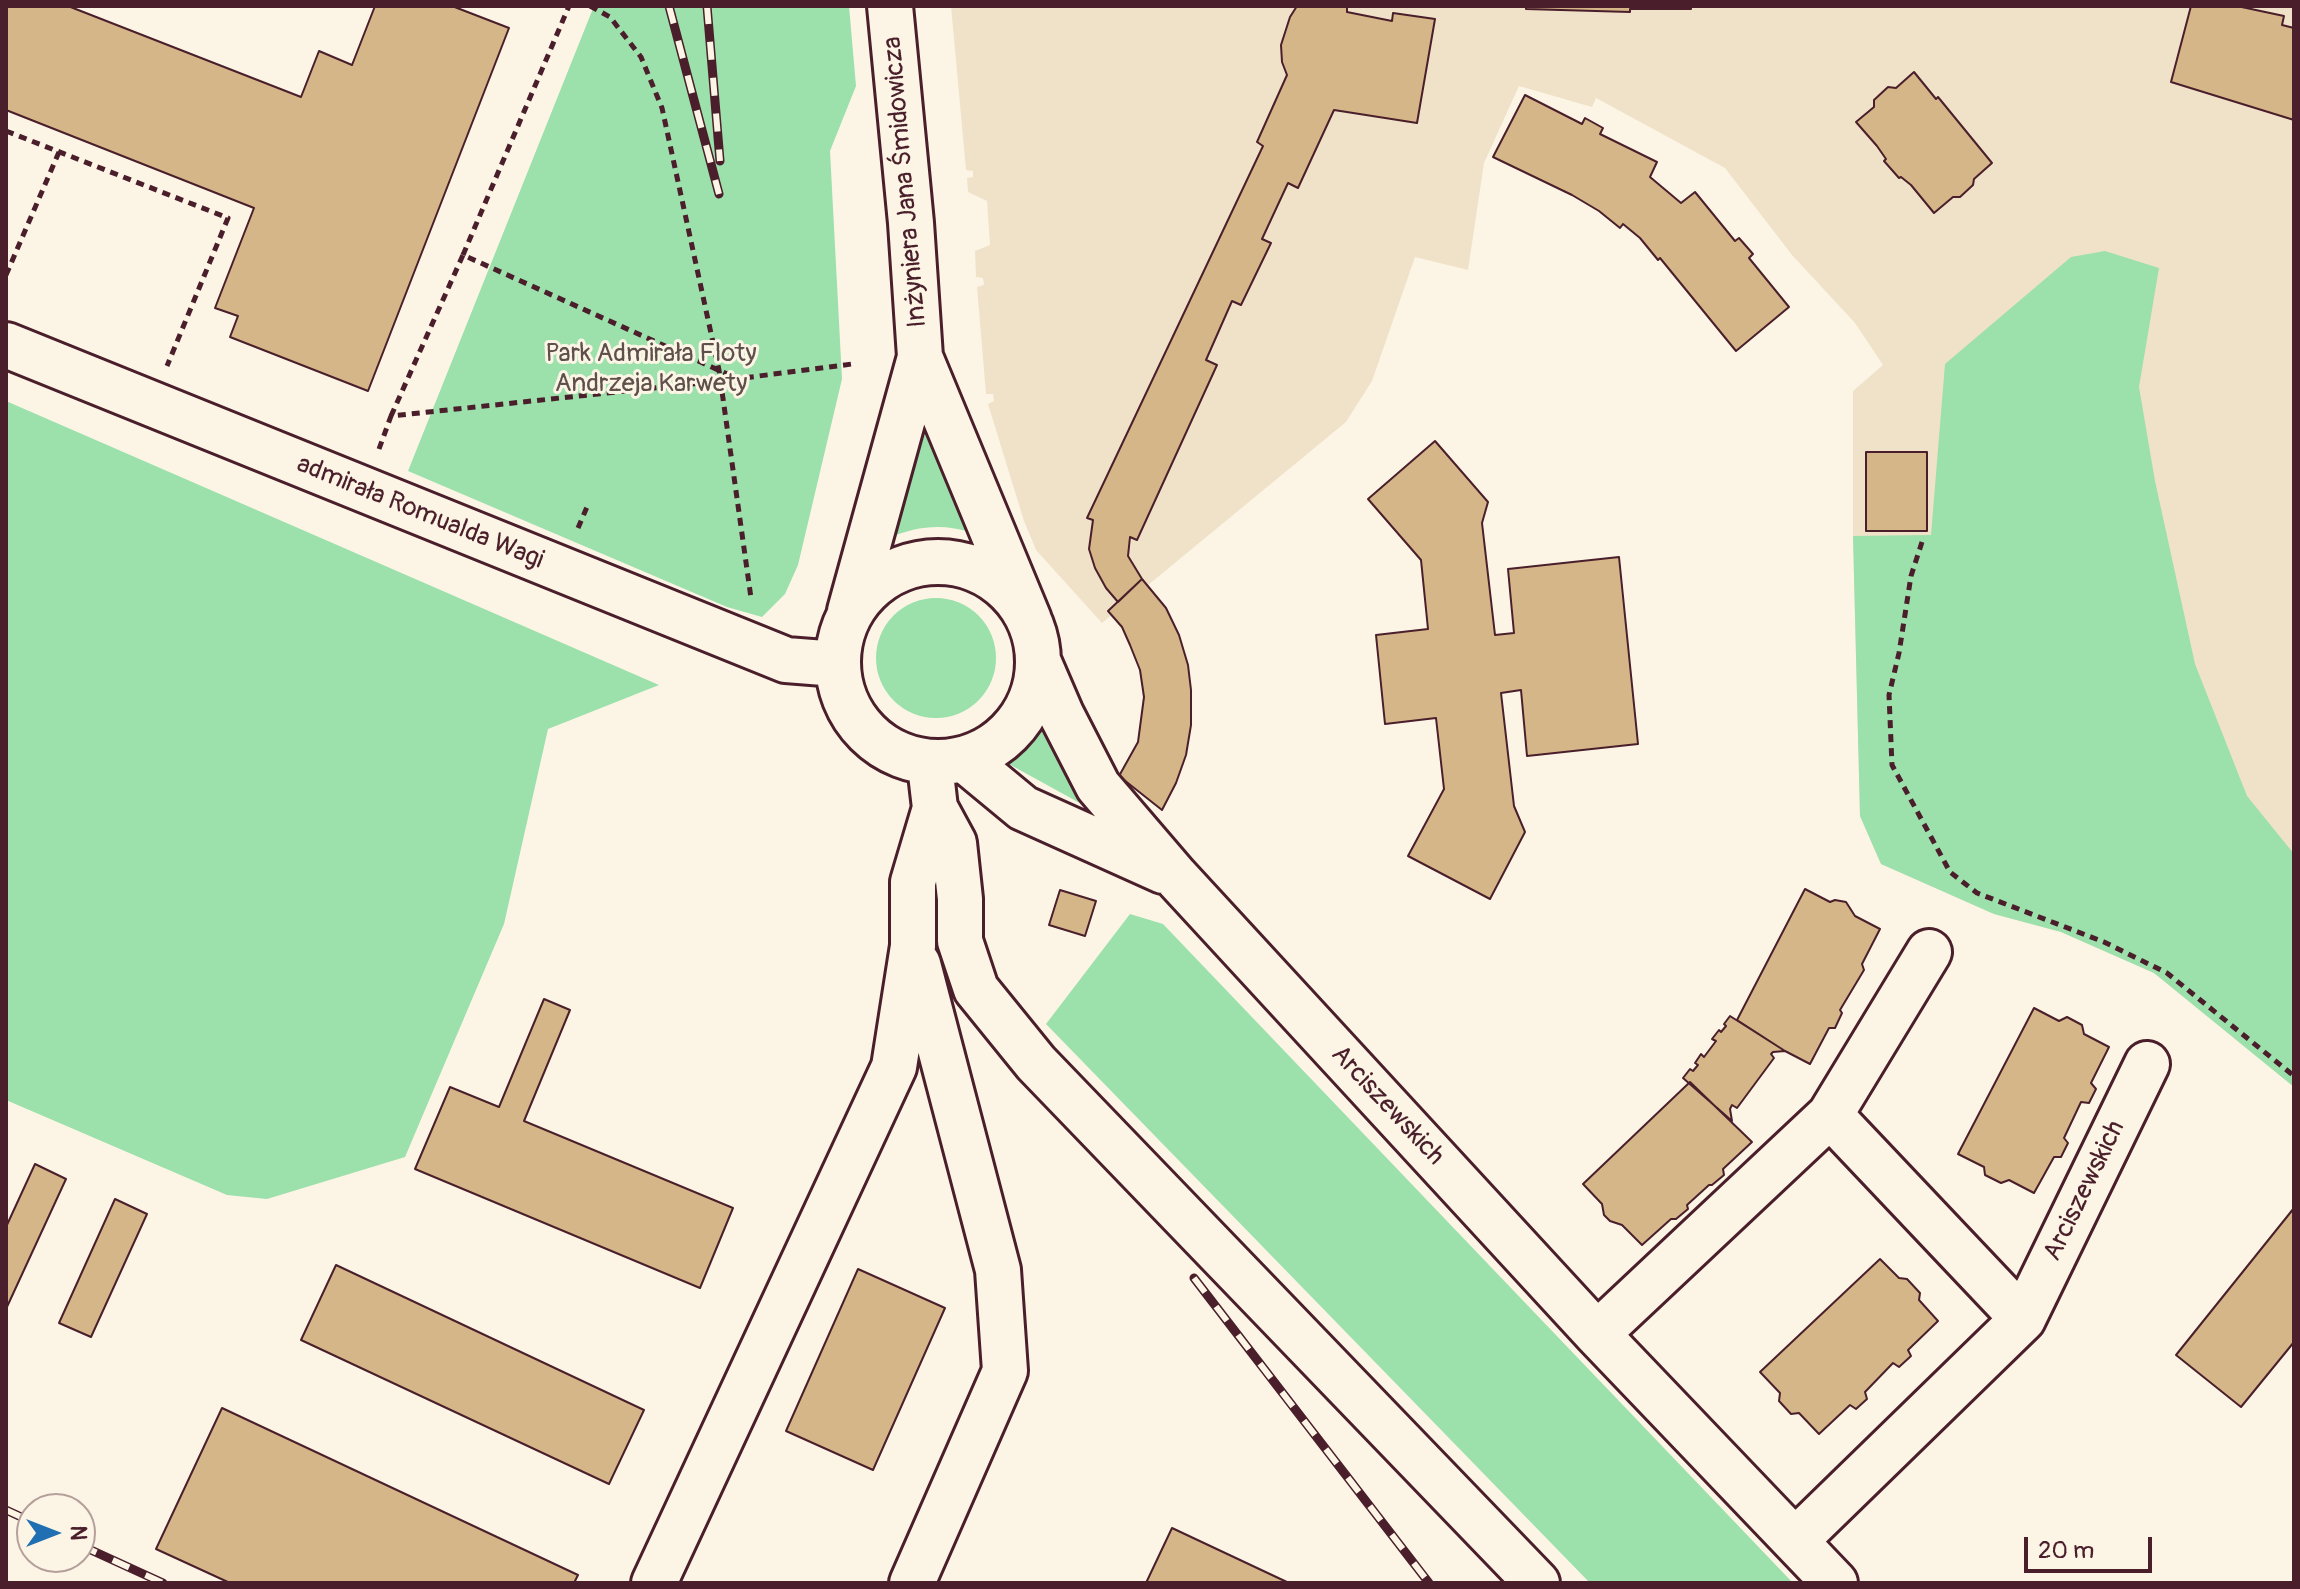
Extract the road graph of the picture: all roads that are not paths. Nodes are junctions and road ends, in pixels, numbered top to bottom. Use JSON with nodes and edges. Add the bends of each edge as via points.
{"nodes":[{"id":1,"x":890,"y":6,"type":"edge"},
{"id":2,"x":6,"y":345,"type":"edge"},
{"id":3,"x":920,"y":357,"type":"junction"},
{"id":4,"x":849,"y":613,"type":"junction"},
{"id":5,"x":1029,"y":620,"type":"junction"},
{"id":6,"x":1039,"y":663,"type":"junction"},
{"id":7,"x":837,"y":664,"type":"junction"},
{"id":8,"x":948,"y":762,"type":"junction"},
{"id":9,"x":935,"y":808,"type":"junction"},
{"id":10,"x":1176,"y":877,"type":"junction"},
{"id":11,"x":960,"y":920,"type":"junction"},
{"id":12,"x":913,"y":946,"type":"junction"},
{"id":13,"x":1929,"y":952,"type":"dead end"},
{"id":14,"x":2147,"y":1064,"type":"dead end"},
{"id":15,"x":949,"y":1085,"type":"junction"},
{"id":16,"x":1830,"y":1115,"type":"junction"},
{"id":17,"x":2023,"y":1319,"type":"junction"},
{"id":18,"x":1597,"y":1334,"type":"junction"},
{"id":19,"x":1795,"y":1541,"type":"junction"},
{"id":20,"x":654,"y":1583,"type":"edge"},
{"id":21,"x":912,"y":1583,"type":"edge"},
{"id":22,"x":1537,"y":1583,"type":"edge"},
{"id":23,"x":1835,"y":1583,"type":"edge"}],
"edges":[{"from":1,"to":3,"type":"street","name":"Inżyniera Jana Śmidowicza"},
{"from":2,"to":7,"type":"street","name":"admirała Romualda Wagi","via":[[786,660]]},
{"from":3,"to":4,"type":"street","name":"Inżyniera Jana Śmidowicza"},
{"from":3,"to":5,"type":"street","name":"Inżyniera Jana Śmidowicza"},
{"from":4,"to":5,"type":"street","via":[[888,574],[942,561],[993,578],[1014,596]]},
{"from":4,"to":7,"type":"street"},
{"from":5,"to":6,"type":"street"},
{"from":6,"to":8,"type":"street","via":[[1026,711],[1011,731],[991,748]]},
{"from":6,"to":10,"type":"street","name":"Arciszewskich","via":[[1098,786]]},
{"from":7,"to":8,"type":"street","via":[[846,705],[865,731],[889,751]]},
{"from":8,"to":9,"type":"street"},
{"from":8,"to":10,"type":"street","name":"Arciszewskich","via":[[1023,808]]},
{"from":9,"to":11,"type":"street","via":[[954,843]]},
{"from":9,"to":12,"type":"street","via":[[913,882]]},
{"from":10,"to":18,"type":"street","name":"Arciszewskich"},
{"from":11,"to":15,"type":"street"},
{"from":11,"to":22,"type":"street","via":[[976,989],[1036,1063]]},
{"from":12,"to":15,"type":"street"},
{"from":12,"to":20,"type":"street","via":[[894,1067]]},
{"from":13,"to":16,"type":"street"},
{"from":14,"to":17,"type":"street","name":"Arciszewskich"},
{"from":15,"to":21,"type":"street","via":[[998,1270],[1005,1371]]},
{"from":16,"to":17,"type":"street"},
{"from":16,"to":18,"type":"street"},
{"from":17,"to":19,"type":"street","name":"Arciszewskich"},
{"from":18,"to":19,"type":"street","name":"Arciszewskich"},
{"from":19,"to":23,"type":"street","name":"Arciszewskich"}]}
